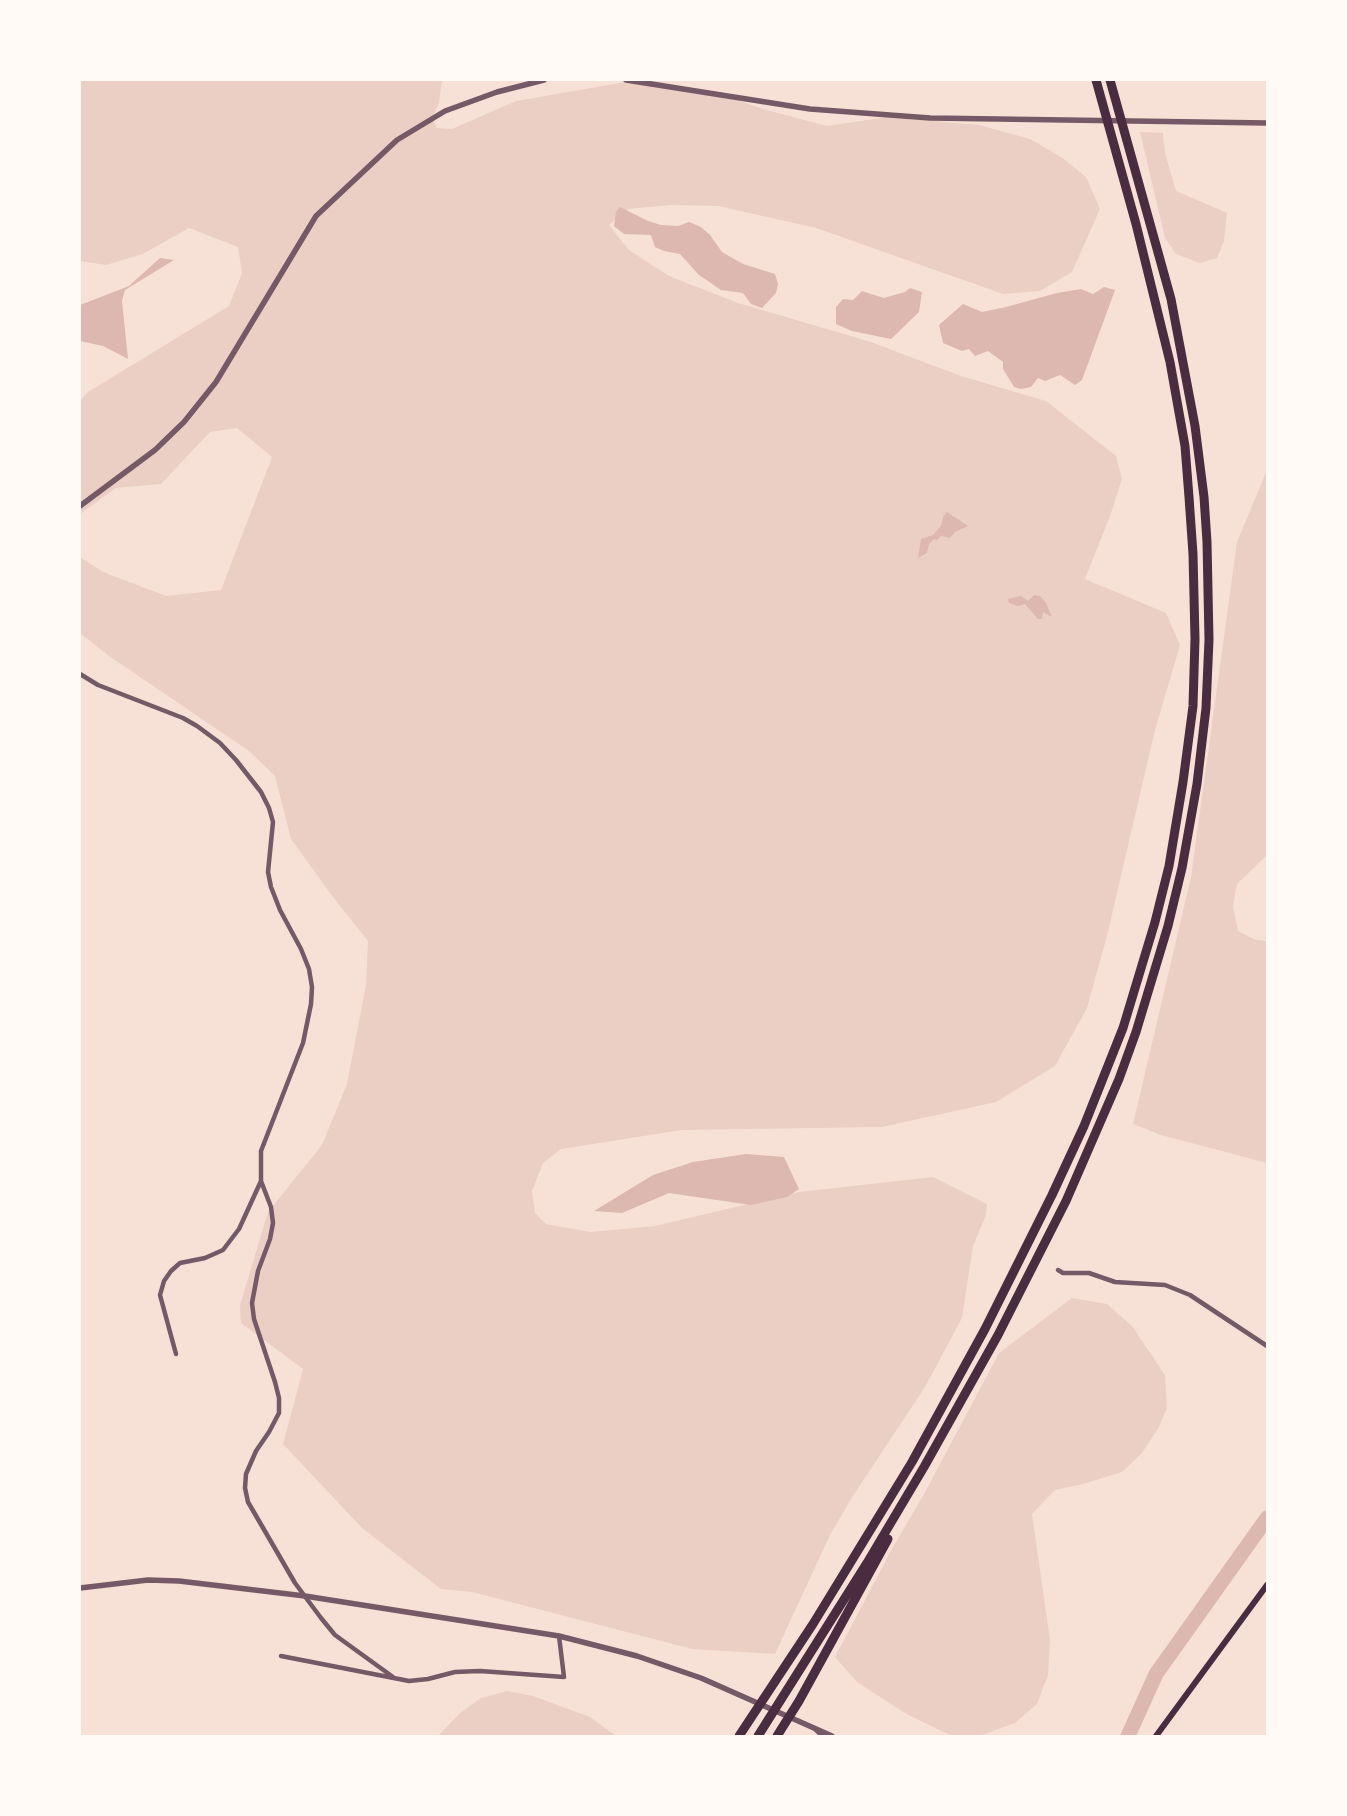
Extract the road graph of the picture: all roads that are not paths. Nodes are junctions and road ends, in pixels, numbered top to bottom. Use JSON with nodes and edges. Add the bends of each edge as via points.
{"nodes":[{"id":1,"x":544,"y":80,"type":"edge"},
{"id":2,"x":626,"y":80,"type":"edge"},
{"id":3,"x":1096,"y":80,"type":"edge"},
{"id":4,"x":1110,"y":80,"type":"edge"},
{"id":5,"x":1267,"y":123,"type":"edge"},
{"id":6,"x":80,"y":506,"type":"edge"},
{"id":7,"x":80,"y":674,"type":"edge"},
{"id":8,"x":261,"y":1181,"type":"junction"},
{"id":9,"x":1058,"y":1270,"type":"dead end"},
{"id":10,"x":1267,"y":1346,"type":"edge"},
{"id":11,"x":176,"y":1354,"type":"dead end"},
{"id":12,"x":924,"y":1467,"type":"junction"},
{"id":13,"x":1267,"y":1585,"type":"edge"},
{"id":14,"x":80,"y":1588,"type":"edge"},
{"id":15,"x":305,"y":1596,"type":"junction"},
{"id":16,"x":559,"y":1636,"type":"junction"},
{"id":17,"x":281,"y":1656,"type":"dead end"},
{"id":18,"x":393,"y":1677,"type":"junction"},
{"id":19,"x":814,"y":1728,"type":"junction"},
{"id":20,"x":778,"y":1735,"type":"edge"},
{"id":21,"x":740,"y":1736,"type":"edge"},
{"id":22,"x":758,"y":1736,"type":"edge"},
{"id":23,"x":822,"y":1736,"type":"edge"},
{"id":24,"x":832,"y":1736,"type":"edge"},
{"id":25,"x":1156,"y":1736,"type":"edge"}],
"edges":[{"from":1,"to":6,"type":"street","via":[[497,92],[446,111],[398,140],[316,216],[216,382],[184,422],[155,450]]},
{"from":2,"to":5,"type":"street","via":[[810,109],[930,118]]},
{"from":3,"to":21,"type":"highway","via":[[1170,362],[1189,497],[1195,630],[1193,706],[1169,866],[1122,1028],[1084,1126],[1052,1195],[985,1329],[912,1462]]},
{"from":4,"to":12,"type":"highway","via":[[1173,307],[1195,426],[1204,497],[1209,640],[1206,708],[1197,784],[1168,926],[1119,1079],[1058,1219]]},
{"from":7,"to":8,"type":"street","via":[[98,685],[197,726],[236,760],[269,808],[273,822],[268,872],[271,887],[301,949],[312,987],[303,1043],[261,1151]]},
{"from":8,"to":11,"type":"street","via":[[239,1229],[223,1250],[180,1263],[164,1281],[160,1295]]},
{"from":8,"to":15,"type":"street","via":[[273,1223],[252,1303],[279,1398],[278,1413],[256,1451],[246,1474],[245,1488],[248,1502]]},
{"from":9,"to":10,"type":"street","via":[[1063,1273],[1089,1273],[1115,1282],[1164,1285],[1190,1296]]},
{"from":12,"to":20,"type":"highway","via":[[891,1534]]},
{"from":12,"to":22,"type":"highway"},
{"from":13,"to":25,"type":"main road"},
{"from":14,"to":15,"type":"street","via":[[148,1580],[179,1581]]},
{"from":15,"to":16,"type":"street"},
{"from":15,"to":18,"type":"street","via":[[336,1635]]},
{"from":16,"to":18,"type":"street","via":[[564,1677],[480,1671],[455,1672],[428,1679]]},
{"from":16,"to":19,"type":"street","via":[[637,1656],[700,1678]]},
{"from":17,"to":18,"type":"street"},
{"from":19,"to":23,"type":"street"},
{"from":19,"to":24,"type":"street"}]}
